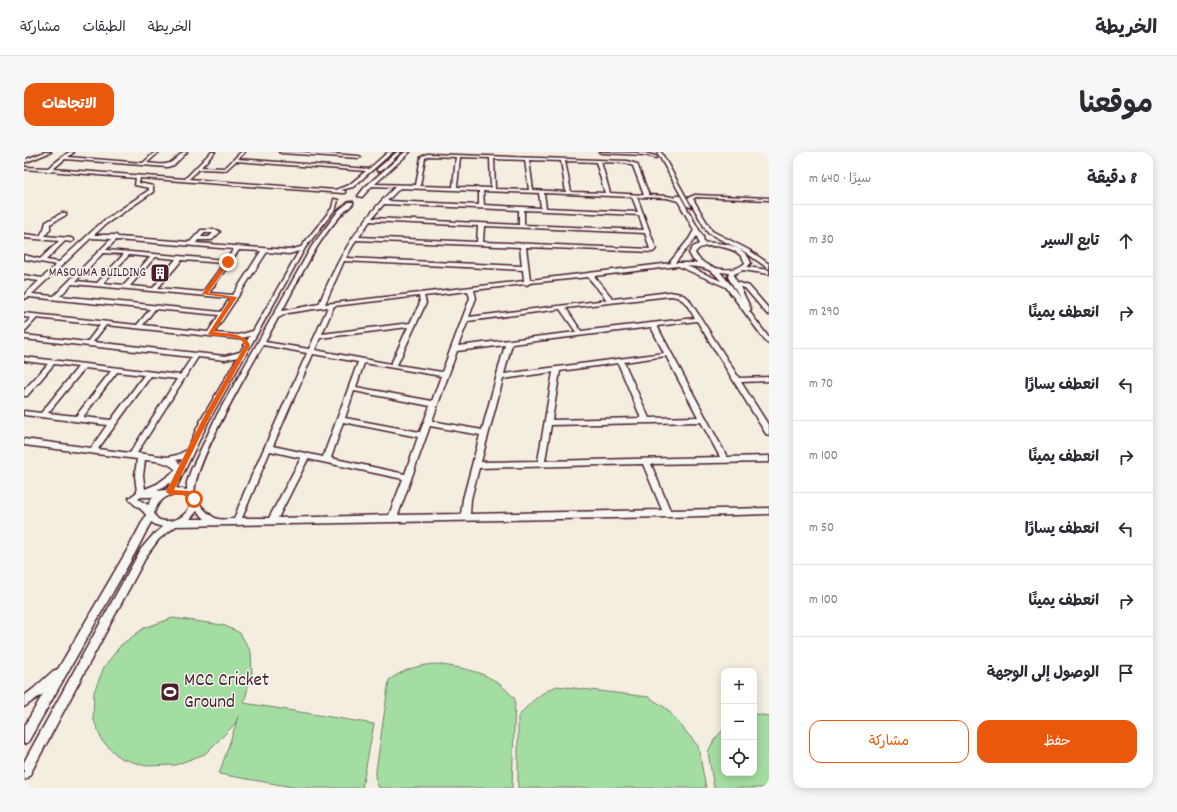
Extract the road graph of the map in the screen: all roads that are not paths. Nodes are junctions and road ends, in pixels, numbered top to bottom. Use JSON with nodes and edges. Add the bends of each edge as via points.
{"nodes":[{"id":1,"x":44,"y":152,"type":"edge"},
{"id":2,"x":49,"y":152,"type":"edge"},
{"id":3,"x":72,"y":152,"type":"edge"},
{"id":4,"x":157,"y":152,"type":"edge"},
{"id":5,"x":185,"y":152,"type":"edge"},
{"id":6,"x":213,"y":152,"type":"edge"},
{"id":7,"x":243,"y":152,"type":"edge"},
{"id":8,"x":281,"y":152,"type":"edge"},
{"id":9,"x":362,"y":152,"type":"edge"},
{"id":10,"x":391,"y":152,"type":"edge"},
{"id":11,"x":399,"y":152,"type":"edge"},
{"id":12,"x":408,"y":152,"type":"edge"},
{"id":13,"x":601,"y":152,"type":"edge"},
{"id":14,"x":655,"y":153,"type":"edge"},
{"id":15,"x":458,"y":156,"type":"junction"},
{"id":16,"x":359,"y":157,"type":"junction"},
{"id":17,"x":492,"y":157,"type":"junction"},
{"id":18,"x":64,"y":158,"type":"junction"},
{"id":19,"x":528,"y":158,"type":"junction"},
{"id":20,"x":235,"y":160,"type":"junction"},
{"id":21,"x":390,"y":160,"type":"junction"},
{"id":22,"x":562,"y":160,"type":"junction"},
{"id":23,"x":24,"y":161,"type":"edge"},
{"id":24,"x":598,"y":161,"type":"junction"},
{"id":25,"x":379,"y":163,"type":"junction"},
{"id":26,"x":144,"y":164,"type":"junction"},
{"id":27,"x":198,"y":168,"type":"junction"},
{"id":28,"x":353,"y":168,"type":"junction"},
{"id":29,"x":24,"y":169,"type":"edge"},
{"id":30,"x":49,"y":170,"type":"junction"},
{"id":31,"x":371,"y":170,"type":"junction"},
{"id":32,"x":138,"y":178,"type":"junction"},
{"id":33,"x":366,"y":179,"type":"junction"},
{"id":34,"x":186,"y":180,"type":"junction"},
{"id":35,"x":371,"y":184,"type":"junction"},
{"id":36,"x":360,"y":186,"type":"dead end"},
{"id":37,"x":399,"y":186,"type":"junction"},
{"id":38,"x":418,"y":186,"type":"junction"},
{"id":39,"x":455,"y":188,"type":"junction"},
{"id":40,"x":481,"y":189,"type":"junction"},
{"id":41,"x":493,"y":190,"type":"junction"},
{"id":42,"x":319,"y":191,"type":"junction"},
{"id":43,"x":346,"y":192,"type":"junction"},
{"id":44,"x":531,"y":192,"type":"junction"},
{"id":45,"x":541,"y":192,"type":"junction"},
{"id":46,"x":569,"y":193,"type":"junction"},
{"id":47,"x":679,"y":193,"type":"junction"},
{"id":48,"x":608,"y":194,"type":"junction"},
{"id":49,"x":634,"y":195,"type":"junction"},
{"id":50,"x":647,"y":196,"type":"junction"},
{"id":51,"x":667,"y":197,"type":"junction"},
{"id":52,"x":769,"y":197,"type":"edge"},
{"id":53,"x":335,"y":200,"type":"junction"},
{"id":54,"x":679,"y":200,"type":"junction"},
{"id":55,"x":382,"y":202,"type":"junction"},
{"id":56,"x":351,"y":203,"type":"junction"},
{"id":57,"x":542,"y":204,"type":"junction"},
{"id":58,"x":550,"y":204,"type":"dead end"},
{"id":59,"x":482,"y":207,"type":"junction"},
{"id":60,"x":521,"y":209,"type":"junction"},
{"id":61,"x":544,"y":210,"type":"junction"},
{"id":62,"x":64,"y":214,"type":"dead end"},
{"id":63,"x":641,"y":214,"type":"junction"},
{"id":64,"x":368,"y":220,"type":"junction"},
{"id":65,"x":481,"y":225,"type":"junction"},
{"id":66,"x":522,"y":226,"type":"junction"},
{"id":67,"x":696,"y":231,"type":"junction"},
{"id":68,"x":647,"y":232,"type":"junction"},
{"id":69,"x":24,"y":236,"type":"edge"},
{"id":70,"x":90,"y":236,"type":"junction"},
{"id":71,"x":41,"y":238,"type":"junction"},
{"id":72,"x":116,"y":238,"type":"junction"},
{"id":73,"x":197,"y":238,"type":"dead end"},
{"id":74,"x":354,"y":238,"type":"junction"},
{"id":75,"x":53,"y":239,"type":"junction"},
{"id":76,"x":63,"y":240,"type":"junction"},
{"id":77,"x":71,"y":240,"type":"dead end"},
{"id":78,"x":24,"y":242,"type":"edge"},
{"id":79,"x":192,"y":244,"type":"junction"},
{"id":80,"x":480,"y":244,"type":"junction"},
{"id":81,"x":702,"y":245,"type":"junction"},
{"id":82,"x":523,"y":246,"type":"junction"},
{"id":83,"x":722,"y":246,"type":"junction"},
{"id":84,"x":237,"y":248,"type":"junction"},
{"id":85,"x":303,"y":248,"type":"junction"},
{"id":86,"x":265,"y":250,"type":"junction"},
{"id":87,"x":103,"y":251,"type":"junction"},
{"id":88,"x":289,"y":252,"type":"junction"},
{"id":89,"x":128,"y":253,"type":"junction"},
{"id":90,"x":154,"y":255,"type":"junction"},
{"id":91,"x":692,"y":256,"type":"junction"},
{"id":92,"x":24,"y":257,"type":"edge"},
{"id":93,"x":180,"y":258,"type":"junction"},
{"id":94,"x":297,"y":259,"type":"junction"},
{"id":95,"x":342,"y":259,"type":"junction"},
{"id":96,"x":748,"y":260,"type":"junction"},
{"id":97,"x":41,"y":261,"type":"junction"},
{"id":98,"x":228,"y":262,"type":"junction"},
{"id":99,"x":676,"y":263,"type":"junction"},
{"id":100,"x":60,"y":264,"type":"junction"},
{"id":101,"x":704,"y":265,"type":"junction"},
{"id":102,"x":525,"y":268,"type":"junction"},
{"id":103,"x":712,"y":268,"type":"junction"},
{"id":104,"x":743,"y":268,"type":"junction"},
{"id":105,"x":735,"y":270,"type":"junction"},
{"id":106,"x":769,"y":270,"type":"edge"},
{"id":107,"x":592,"y":274,"type":"junction"},
{"id":108,"x":24,"y":277,"type":"edge"},
{"id":109,"x":43,"y":280,"type":"junction"},
{"id":110,"x":71,"y":282,"type":"junction"},
{"id":111,"x":527,"y":283,"type":"junction"},
{"id":112,"x":99,"y":284,"type":"junction"},
{"id":113,"x":731,"y":285,"type":"junction"},
{"id":114,"x":126,"y":287,"type":"junction"},
{"id":115,"x":471,"y":289,"type":"junction"},
{"id":116,"x":154,"y":290,"type":"junction"},
{"id":117,"x":205,"y":294,"type":"junction"},
{"id":118,"x":421,"y":294,"type":"junction"},
{"id":119,"x":25,"y":296,"type":"edge"},
{"id":120,"x":234,"y":297,"type":"junction"},
{"id":121,"x":55,"y":298,"type":"junction"},
{"id":122,"x":285,"y":299,"type":"junction"},
{"id":123,"x":611,"y":301,"type":"junction"},
{"id":124,"x":745,"y":303,"type":"junction"},
{"id":125,"x":762,"y":303,"type":"junction"},
{"id":126,"x":332,"y":304,"type":"junction"},
{"id":127,"x":321,"y":306,"type":"junction"},
{"id":128,"x":562,"y":307,"type":"junction"},
{"id":129,"x":154,"y":308,"type":"junction"},
{"id":130,"x":303,"y":308,"type":"junction"},
{"id":131,"x":769,"y":313,"type":"edge"},
{"id":132,"x":223,"y":314,"type":"junction"},
{"id":133,"x":24,"y":315,"type":"edge"},
{"id":134,"x":36,"y":316,"type":"junction"},
{"id":135,"x":275,"y":317,"type":"junction"},
{"id":136,"x":465,"y":319,"type":"junction"},
{"id":137,"x":699,"y":319,"type":"junction"},
{"id":138,"x":754,"y":321,"type":"junction"},
{"id":139,"x":105,"y":323,"type":"junction"},
{"id":140,"x":412,"y":325,"type":"junction"},
{"id":141,"x":653,"y":325,"type":"junction"},
{"id":142,"x":139,"y":327,"type":"junction"},
{"id":143,"x":24,"y":329,"type":"edge"},
{"id":144,"x":255,"y":332,"type":"junction"},
{"id":145,"x":210,"y":334,"type":"junction"},
{"id":146,"x":580,"y":334,"type":"junction"},
{"id":147,"x":319,"y":336,"type":"junction"},
{"id":148,"x":24,"y":337,"type":"edge"},
{"id":149,"x":238,"y":337,"type":"junction"},
{"id":150,"x":261,"y":342,"type":"junction"},
{"id":151,"x":769,"y":342,"type":"edge"},
{"id":152,"x":510,"y":343,"type":"junction"},
{"id":153,"x":88,"y":344,"type":"junction"},
{"id":154,"x":248,"y":345,"type":"junction"},
{"id":155,"x":454,"y":350,"type":"junction"},
{"id":156,"x":311,"y":352,"type":"junction"},
{"id":157,"x":242,"y":354,"type":"junction"},
{"id":158,"x":669,"y":354,"type":"junction"},
{"id":159,"x":196,"y":355,"type":"junction"},
{"id":160,"x":225,"y":358,"type":"junction"},
{"id":161,"x":24,"y":359,"type":"edge"},
{"id":162,"x":362,"y":360,"type":"junction"},
{"id":163,"x":620,"y":361,"type":"junction"},
{"id":164,"x":52,"y":362,"type":"junction"},
{"id":165,"x":83,"y":366,"type":"junction"},
{"id":166,"x":393,"y":366,"type":"junction"},
{"id":167,"x":234,"y":368,"type":"junction"},
{"id":168,"x":116,"y":369,"type":"junction"},
{"id":169,"x":557,"y":370,"type":"junction"},
{"id":170,"x":149,"y":373,"type":"junction"},
{"id":171,"x":445,"y":375,"type":"junction"},
{"id":172,"x":182,"y":377,"type":"junction"},
{"id":173,"x":501,"y":377,"type":"junction"},
{"id":174,"x":769,"y":379,"type":"edge"},
{"id":175,"x":736,"y":380,"type":"junction"},
{"id":176,"x":352,"y":388,"type":"junction"},
{"id":177,"x":24,"y":394,"type":"edge"},
{"id":178,"x":434,"y":404,"type":"junction"},
{"id":179,"x":24,"y":413,"type":"edge"},
{"id":180,"x":43,"y":415,"type":"junction"},
{"id":181,"x":78,"y":419,"type":"junction"},
{"id":182,"x":340,"y":419,"type":"junction"},
{"id":183,"x":703,"y":419,"type":"junction"},
{"id":184,"x":646,"y":420,"type":"junction"},
{"id":185,"x":112,"y":423,"type":"junction"},
{"id":186,"x":427,"y":423,"type":"junction"},
{"id":187,"x":548,"y":423,"type":"junction"},
{"id":188,"x":769,"y":432,"type":"edge"},
{"id":189,"x":485,"y":433,"type":"junction"},
{"id":190,"x":422,"y":435,"type":"junction"},
{"id":191,"x":24,"y":442,"type":"edge"},
{"id":192,"x":268,"y":448,"type":"junction"},
{"id":193,"x":93,"y":450,"type":"junction"},
{"id":194,"x":189,"y":452,"type":"junction"},
{"id":195,"x":132,"y":455,"type":"junction"},
{"id":196,"x":141,"y":456,"type":"junction"},
{"id":197,"x":306,"y":456,"type":"junction"},
{"id":198,"x":769,"y":459,"type":"edge"},
{"id":199,"x":167,"y":460,"type":"junction"},
{"id":200,"x":326,"y":460,"type":"junction"},
{"id":201,"x":725,"y":460,"type":"junction"},
{"id":202,"x":646,"y":462,"type":"junction"},
{"id":203,"x":541,"y":464,"type":"junction"},
{"id":204,"x":476,"y":465,"type":"junction"},
{"id":205,"x":181,"y":470,"type":"junction"},
{"id":206,"x":407,"y":477,"type":"junction"},
{"id":207,"x":167,"y":493,"type":"junction"},
{"id":208,"x":141,"y":494,"type":"junction"},
{"id":209,"x":191,"y":495,"type":"junction"},
{"id":210,"x":195,"y":503,"type":"junction"},
{"id":211,"x":769,"y":511,"type":"edge"},
{"id":212,"x":150,"y":514,"type":"junction"},
{"id":213,"x":668,"y":514,"type":"junction"},
{"id":214,"x":465,"y":518,"type":"junction"},
{"id":215,"x":392,"y":519,"type":"junction"},
{"id":216,"x":272,"y":520,"type":"junction"},
{"id":217,"x":215,"y":521,"type":"junction"},
{"id":218,"x":237,"y":521,"type":"junction"},
{"id":219,"x":175,"y":523,"type":"junction"},
{"id":220,"x":67,"y":663,"type":"junction"},
{"id":221,"x":24,"y":702,"type":"edge"},
{"id":222,"x":24,"y":738,"type":"edge"},
{"id":223,"x":24,"y":774,"type":"edge"}],
"edges":[{"from":1,"to":23,"type":"street"},
{"from":2,"to":23,"type":"street"},
{"from":3,"to":18,"type":"street"},
{"from":4,"to":26,"type":"street"},
{"from":5,"to":26,"type":"street","via":[[171,165]]},
{"from":6,"to":27,"type":"street"},
{"from":7,"to":20,"type":"street"},
{"from":8,"to":16,"type":"street"},
{"from":9,"to":16,"type":"street"},
{"from":10,"to":25,"type":"street"},
{"from":11,"to":21,"type":"street"},
{"from":12,"to":35,"type":"street"},
{"from":13,"to":14,"type":"street"},
{"from":14,"to":47,"type":"street"},
{"from":15,"to":17,"type":"street"},
{"from":15,"to":38,"type":"street","via":[[423,156]]},
{"from":15,"to":39,"type":"street"},
{"from":16,"to":28,"type":"street"},
{"from":17,"to":19,"type":"street"},
{"from":17,"to":41,"type":"street"},
{"from":18,"to":26,"type":"street"},
{"from":18,"to":30,"type":"street"},
{"from":19,"to":22,"type":"street"},
{"from":19,"to":44,"type":"street"},
{"from":20,"to":27,"type":"street","via":[[225,169]]},
{"from":20,"to":28,"type":"street"},
{"from":21,"to":25,"type":"street"},
{"from":21,"to":33,"type":"street"},
{"from":22,"to":24,"type":"street"},
{"from":22,"to":46,"type":"street"},
{"from":24,"to":48,"type":"street"},
{"from":24,"to":50,"type":"street","via":[[634,164]]},
{"from":25,"to":31,"type":"street"},
{"from":27,"to":34,"type":"street"},
{"from":28,"to":31,"type":"street"},
{"from":29,"to":30,"type":"street"},
{"from":29,"to":32,"type":"street"},
{"from":30,"to":34,"type":"street"},
{"from":31,"to":33,"type":"street"},
{"from":32,"to":53,"type":"street","via":[[322,193]]},
{"from":32,"to":70,"type":"street","via":[[137,184],[150,187],[151,190],[106,221]]},
{"from":33,"to":42,"type":"street","via":[[347,188]]},
{"from":34,"to":42,"type":"street"},
{"from":35,"to":37,"type":"street"},
{"from":35,"to":56,"type":"street","via":[[358,195],[358,201]]},
{"from":36,"to":43,"type":"street"},
{"from":37,"to":38,"type":"street"},
{"from":37,"to":55,"type":"street"},
{"from":38,"to":39,"type":"street"},
{"from":39,"to":40,"type":"street"},
{"from":40,"to":41,"type":"street"},
{"from":40,"to":59,"type":"street"},
{"from":41,"to":44,"type":"street"},
{"from":42,"to":43,"type":"street"},
{"from":43,"to":53,"type":"street","via":[[336,195]]},
{"from":44,"to":45,"type":"street"},
{"from":45,"to":46,"type":"street"},
{"from":45,"to":57,"type":"street"},
{"from":46,"to":48,"type":"street"},
{"from":47,"to":51,"type":"street"},
{"from":47,"to":52,"type":"street"},
{"from":47,"to":54,"type":"street"},
{"from":47,"to":83,"type":"street","via":[[708,238]]},
{"from":48,"to":49,"type":"street"},
{"from":49,"to":50,"type":"street"},
{"from":49,"to":63,"type":"street"},
{"from":50,"to":51,"type":"street"},
{"from":51,"to":54,"type":"street"},
{"from":52,"to":106,"type":"street","via":[[690,198],[710,232],[747,251]]},
{"from":53,"to":56,"type":"street"},
{"from":53,"to":85,"type":"street","via":[[334,208]]},
{"from":54,"to":67,"type":"street"},
{"from":55,"to":59,"type":"street"},
{"from":55,"to":64,"type":"street"},
{"from":56,"to":122,"type":"street","via":[[341,211],[318,241]]},
{"from":57,"to":58,"type":"street"},
{"from":57,"to":61,"type":"street"},
{"from":59,"to":60,"type":"street"},
{"from":60,"to":61,"type":"street"},
{"from":60,"to":66,"type":"street"},
{"from":61,"to":63,"type":"street"},
{"from":62,"to":71,"type":"street","via":[[48,224]]},
{"from":63,"to":68,"type":"street"},
{"from":64,"to":65,"type":"street"},
{"from":64,"to":74,"type":"street"},
{"from":65,"to":66,"type":"street"},
{"from":65,"to":80,"type":"street"},
{"from":66,"to":68,"type":"street"},
{"from":67,"to":81,"type":"street"},
{"from":67,"to":99,"type":"street","via":[[693,240],[681,251]]},
{"from":68,"to":82,"type":"street","via":[[653,249],[650,252]]},
{"from":69,"to":71,"type":"street"},
{"from":70,"to":72,"type":"street"},
{"from":70,"to":100,"type":"street"},
{"from":71,"to":75,"type":"street"},
{"from":72,"to":79,"type":"street"},
{"from":72,"to":87,"type":"street"},
{"from":73,"to":79,"type":"street"},
{"from":74,"to":80,"type":"street"},
{"from":74,"to":95,"type":"street"},
{"from":75,"to":76,"type":"street"},
{"from":75,"to":78,"type":"street"},
{"from":76,"to":77,"type":"street"},
{"from":76,"to":97,"type":"street"},
{"from":79,"to":84,"type":"street"},
{"from":80,"to":82,"type":"street"},
{"from":81,"to":83,"type":"street"},
{"from":81,"to":91,"type":"street","via":[[695,248]]},
{"from":82,"to":102,"type":"street"},
{"from":83,"to":96,"type":"street","via":[[739,252]]},
{"from":84,"to":86,"type":"street"},
{"from":84,"to":98,"type":"street"},
{"from":85,"to":88,"type":"street"},
{"from":85,"to":94,"type":"street"},
{"from":86,"to":88,"type":"street"},
{"from":86,"to":120,"type":"street"},
{"from":87,"to":89,"type":"street"},
{"from":87,"to":110,"type":"street"},
{"from":88,"to":94,"type":"street"},
{"from":89,"to":90,"type":"street"},
{"from":89,"to":112,"type":"street"},
{"from":90,"to":93,"type":"street"},
{"from":90,"to":114,"type":"street"},
{"from":91,"to":99,"type":"street"},
{"from":91,"to":101,"type":"street"},
{"from":92,"to":97,"type":"street"},
{"from":93,"to":98,"type":"street"},
{"from":93,"to":116,"type":"street"},
{"from":94,"to":144,"type":"street"},
{"from":95,"to":102,"type":"street"},
{"from":95,"to":127,"type":"street"},
{"from":96,"to":104,"type":"street"},
{"from":96,"to":106,"type":"street"},
{"from":97,"to":100,"type":"street"},
{"from":98,"to":117,"type":"street"},
{"from":99,"to":101,"type":"street"},
{"from":99,"to":107,"type":"street"},
{"from":99,"to":113,"type":"street"},
{"from":100,"to":109,"type":"street"},
{"from":101,"to":103,"type":"street"},
{"from":102,"to":111,"type":"street"},
{"from":103,"to":105,"type":"street"},
{"from":103,"to":113,"type":"street"},
{"from":104,"to":105,"type":"street"},
{"from":104,"to":106,"type":"street"},
{"from":105,"to":113,"type":"street","via":[[730,275]]},
{"from":107,"to":111,"type":"street"},
{"from":107,"to":123,"type":"street"},
{"from":108,"to":109,"type":"street"},
{"from":109,"to":119,"type":"street"},
{"from":110,"to":112,"type":"street"},
{"from":110,"to":121,"type":"street"},
{"from":111,"to":115,"type":"street"},
{"from":112,"to":114,"type":"street"},
{"from":113,"to":124,"type":"street","via":[[740,292]]},
{"from":113,"to":125,"type":"street","via":[[746,286]]},
{"from":113,"to":138,"type":"street"},
{"from":114,"to":116,"type":"street"},
{"from":115,"to":118,"type":"street"},
{"from":115,"to":136,"type":"street","via":[[473,296]]},
{"from":116,"to":117,"type":"street"},
{"from":117,"to":120,"type":"street"},
{"from":118,"to":126,"type":"street"},
{"from":118,"to":140,"type":"street","via":[[422,303]]},
{"from":119,"to":121,"type":"street"},
{"from":120,"to":132,"type":"street"},
{"from":121,"to":129,"type":"street"},
{"from":122,"to":130,"type":"street","via":[[292,306]]},
{"from":122,"to":135,"type":"street"},
{"from":123,"to":128,"type":"street"},
{"from":123,"to":137,"type":"street","via":[[677,294],[685,298]]},
{"from":124,"to":125,"type":"street"},
{"from":124,"to":138,"type":"street"},
{"from":125,"to":131,"type":"street"},
{"from":126,"to":127,"type":"street"},
{"from":126,"to":147,"type":"street"},
{"from":127,"to":130,"type":"street"},
{"from":128,"to":136,"type":"street"},
{"from":128,"to":146,"type":"street"},
{"from":129,"to":132,"type":"street"},
{"from":129,"to":142,"type":"street"},
{"from":130,"to":135,"type":"street","via":[[286,311]]},
{"from":132,"to":145,"type":"street"},
{"from":133,"to":134,"type":"street"},
{"from":134,"to":139,"type":"street"},
{"from":134,"to":143,"type":"street"},
{"from":135,"to":150,"type":"street"},
{"from":136,"to":155,"type":"street"},
{"from":137,"to":141,"type":"street"},
{"from":137,"to":175,"type":"street"},
{"from":138,"to":151,"type":"street"},
{"from":139,"to":142,"type":"street"},
{"from":139,"to":153,"type":"street"},
{"from":140,"to":147,"type":"street"},
{"from":140,"to":166,"type":"street"},
{"from":141,"to":146,"type":"street"},
{"from":141,"to":158,"type":"street"},
{"from":142,"to":145,"type":"street"},
{"from":144,"to":149,"type":"street"},
{"from":144,"to":154,"type":"street"},
{"from":145,"to":149,"type":"street"},
{"from":146,"to":152,"type":"street"},
{"from":147,"to":156,"type":"street"},
{"from":148,"to":153,"type":"street"},
{"from":149,"to":154,"type":"street"},
{"from":150,"to":156,"type":"street"},
{"from":150,"to":209,"type":"street","via":[[203,451],[192,476]]},
{"from":152,"to":155,"type":"street"},
{"from":152,"to":173,"type":"street"},
{"from":153,"to":159,"type":"street"},
{"from":154,"to":157,"type":"street"},
{"from":155,"to":171,"type":"street"},
{"from":156,"to":162,"type":"street"},
{"from":156,"to":192,"type":"street"},
{"from":157,"to":160,"type":"street"},
{"from":157,"to":167,"type":"street"},
{"from":158,"to":163,"type":"street"},
{"from":158,"to":183,"type":"street"},
{"from":159,"to":160,"type":"street"},
{"from":159,"to":172,"type":"street"},
{"from":160,"to":167,"type":"street","via":[[232,362]]},
{"from":161,"to":164,"type":"street"},
{"from":162,"to":166,"type":"street"},
{"from":162,"to":176,"type":"street"},
{"from":163,"to":169,"type":"street"},
{"from":163,"to":184,"type":"street"},
{"from":164,"to":165,"type":"street"},
{"from":164,"to":177,"type":"street"},
{"from":165,"to":168,"type":"street"},
{"from":165,"to":180,"type":"street"},
{"from":166,"to":171,"type":"street"},
{"from":167,"to":194,"type":"street"},
{"from":168,"to":170,"type":"street"},
{"from":168,"to":181,"type":"street"},
{"from":169,"to":173,"type":"street"},
{"from":169,"to":187,"type":"street"},
{"from":170,"to":172,"type":"street"},
{"from":170,"to":185,"type":"street"},
{"from":171,"to":178,"type":"street"},
{"from":172,"to":195,"type":"street"},
{"from":173,"to":189,"type":"street"},
{"from":174,"to":175,"type":"street"},
{"from":175,"to":188,"type":"street"},
{"from":176,"to":178,"type":"street"},
{"from":176,"to":182,"type":"street"},
{"from":178,"to":186,"type":"street"},
{"from":179,"to":180,"type":"street"},
{"from":180,"to":181,"type":"street"},
{"from":181,"to":185,"type":"street"},
{"from":182,"to":190,"type":"street"},
{"from":182,"to":200,"type":"street"},
{"from":183,"to":184,"type":"street"},
{"from":183,"to":201,"type":"street"},
{"from":184,"to":187,"type":"street"},
{"from":185,"to":193,"type":"street"},
{"from":186,"to":189,"type":"street"},
{"from":186,"to":190,"type":"street"},
{"from":187,"to":203,"type":"street"},
{"from":189,"to":204,"type":"street"},
{"from":190,"to":206,"type":"street"},
{"from":191,"to":193,"type":"street"},
{"from":192,"to":197,"type":"street"},
{"from":192,"to":218,"type":"street"},
{"from":193,"to":195,"type":"street"},
{"from":194,"to":199,"type":"street"},
{"from":194,"to":205,"type":"street"},
{"from":195,"to":196,"type":"street"},
{"from":196,"to":199,"type":"street"},
{"from":196,"to":208,"type":"street"},
{"from":197,"to":200,"type":"street"},
{"from":197,"to":216,"type":"street"},
{"from":198,"to":201,"type":"street"},
{"from":199,"to":205,"type":"street"},
{"from":200,"to":206,"type":"street"},
{"from":201,"to":202,"type":"street"},
{"from":202,"to":203,"type":"street"},
{"from":202,"to":213,"type":"street"},
{"from":203,"to":204,"type":"street"},
{"from":204,"to":214,"type":"street"},
{"from":205,"to":207,"type":"street"},
{"from":205,"to":208,"type":"street","via":[[160,486]]},
{"from":206,"to":215,"type":"street"},
{"from":207,"to":208,"type":"street"},
{"from":207,"to":209,"type":"street","via":[[181,491]]},
{"from":207,"to":212,"type":"street","via":[[152,504]]},
{"from":208,"to":212,"type":"street","via":[[133,500]]},
{"from":209,"to":210,"type":"street"},
{"from":210,"to":217,"type":"street","via":[[205,515]]},
{"from":210,"to":219,"type":"street","via":[[190,515]]},
{"from":211,"to":213,"type":"street"},
{"from":212,"to":219,"type":"street","via":[[158,523]]},
{"from":212,"to":220,"type":"street"},
{"from":213,"to":214,"type":"street"},
{"from":214,"to":215,"type":"street"},
{"from":215,"to":216,"type":"street"},
{"from":216,"to":218,"type":"street"},
{"from":217,"to":218,"type":"street"},
{"from":217,"to":219,"type":"street"},
{"from":219,"to":223,"type":"street","via":[[156,537],[144,552]]},
{"from":220,"to":221,"type":"street","via":[[44,687]]},
{"from":220,"to":222,"type":"street"}]}
